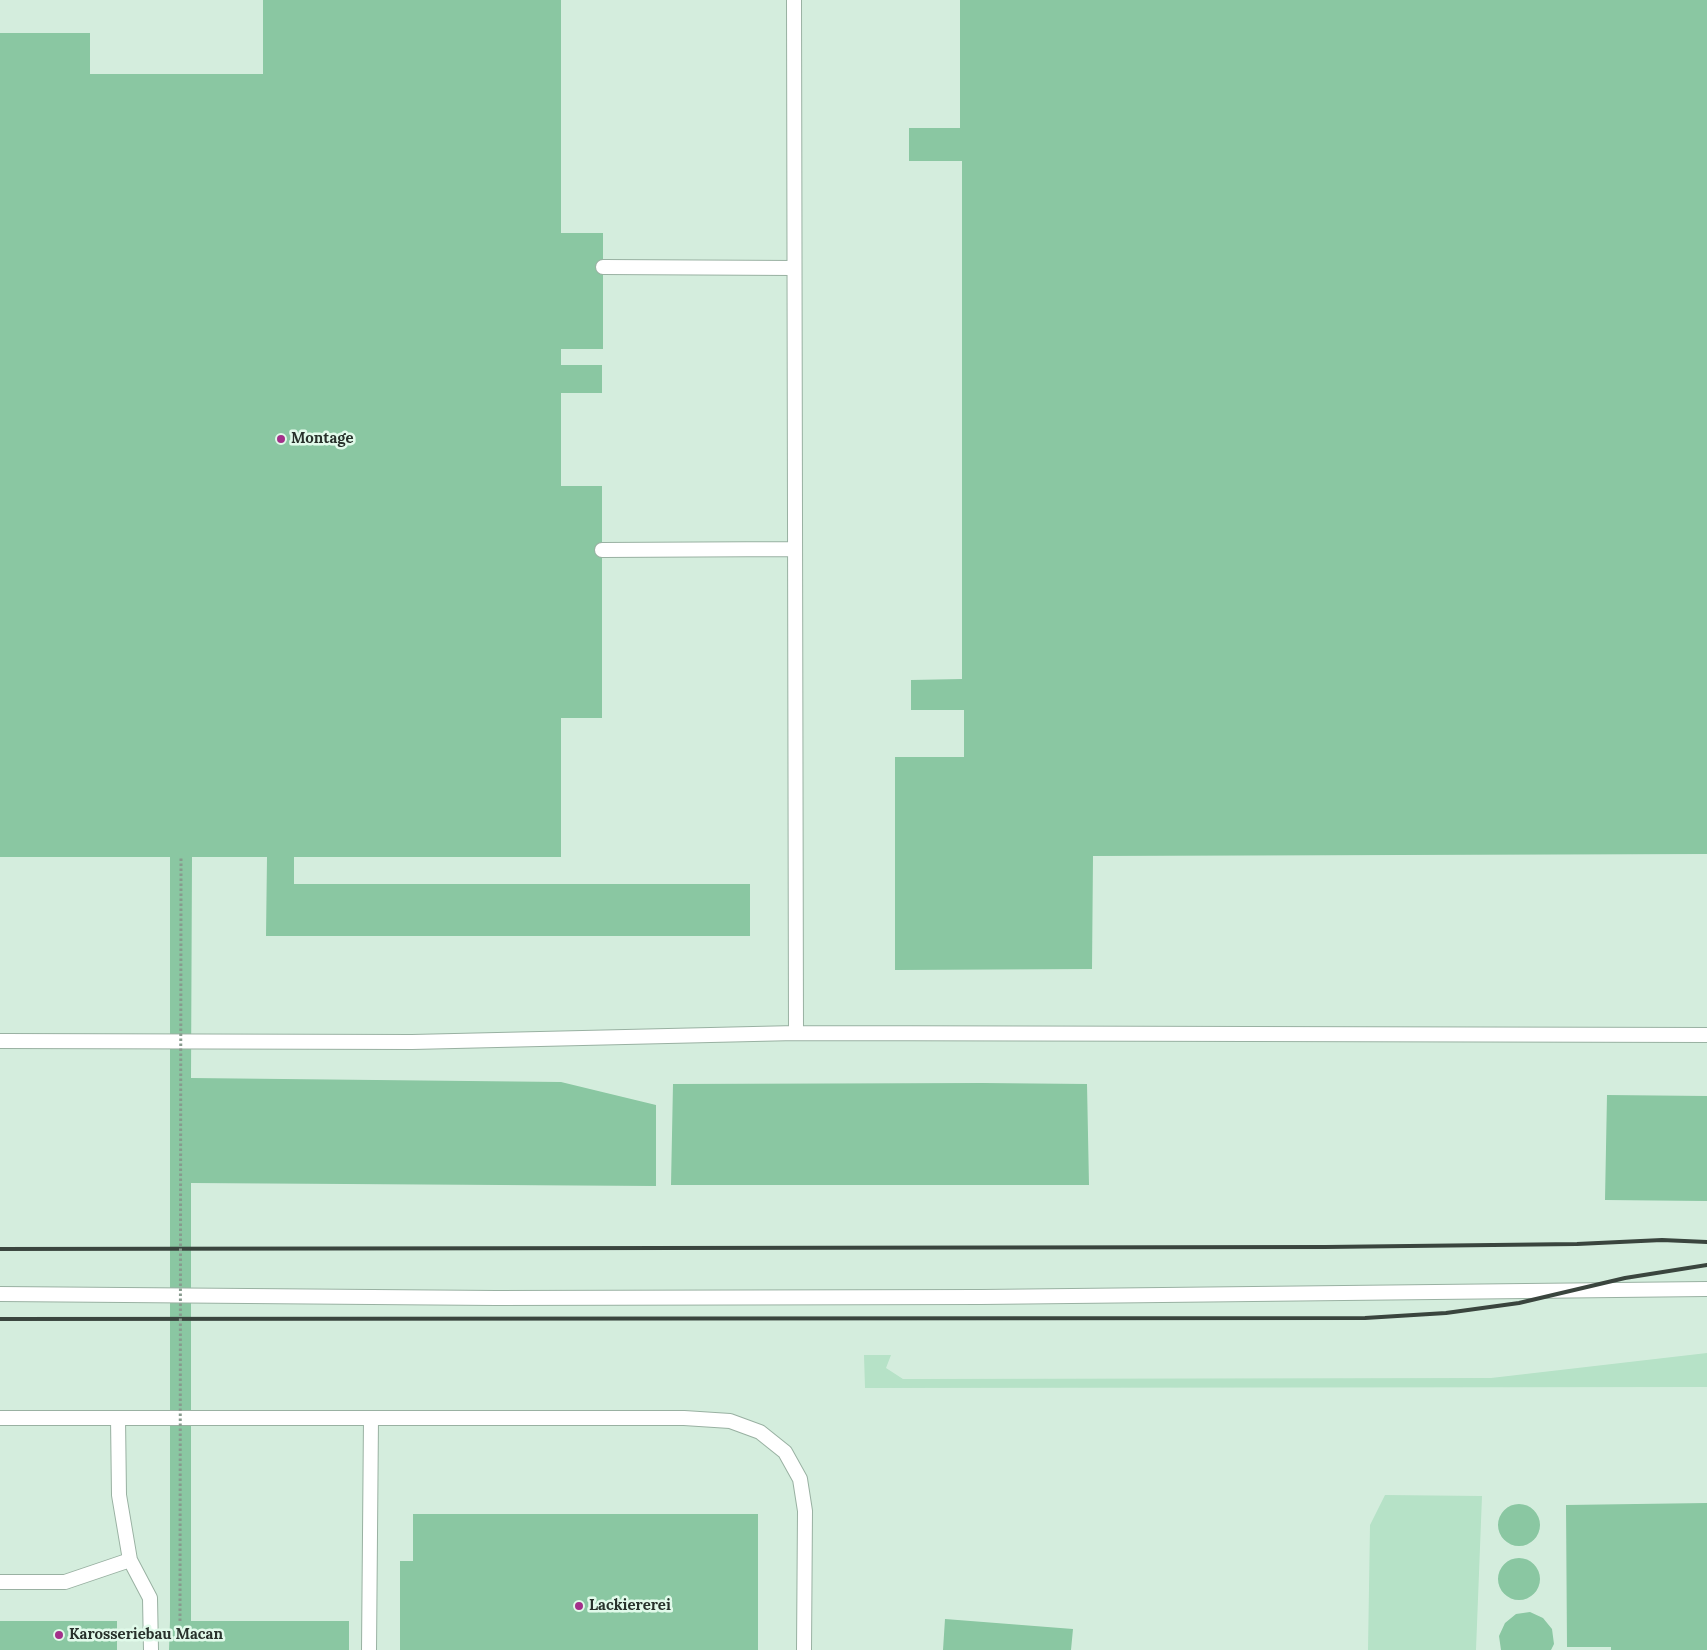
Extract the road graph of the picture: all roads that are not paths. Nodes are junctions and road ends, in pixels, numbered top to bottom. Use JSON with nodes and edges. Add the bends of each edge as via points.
{"nodes":[{"id":1,"x":794,"y":0,"type":"edge"},
{"id":2,"x":603,"y":267,"type":"dead end"},
{"id":3,"x":794,"y":268,"type":"junction"},
{"id":4,"x":795,"y":549,"type":"junction"},
{"id":5,"x":602,"y":550,"type":"dead end"},
{"id":6,"x":796,"y":1033,"type":"junction"},
{"id":7,"x":1707,"y":1035,"type":"edge"},
{"id":8,"x":0,"y":1041,"type":"edge"},
{"id":9,"x":1707,"y":1289,"type":"edge"},
{"id":10,"x":0,"y":1294,"type":"edge"},
{"id":11,"x":0,"y":1418,"type":"edge"},
{"id":12,"x":118,"y":1418,"type":"junction"},
{"id":13,"x":371,"y":1418,"type":"junction"},
{"id":14,"x":130,"y":1560,"type":"junction"},
{"id":15,"x":0,"y":1582,"type":"edge"},
{"id":16,"x":150,"y":1650,"type":"edge"},
{"id":17,"x":369,"y":1650,"type":"edge"},
{"id":18,"x":804,"y":1650,"type":"edge"}],
"edges":[{"from":1,"to":3,"type":"lane"},
{"from":2,"to":3,"type":"lane"},
{"from":3,"to":4,"type":"lane"},
{"from":4,"to":5,"type":"lane"},
{"from":4,"to":6,"type":"lane"},
{"from":6,"to":7,"type":"lane"},
{"from":6,"to":8,"type":"lane","via":[[412,1042]]},
{"from":9,"to":10,"type":"lane","via":[[980,1297]]},
{"from":11,"to":12,"type":"lane"},
{"from":12,"to":13,"type":"lane"},
{"from":12,"to":14,"type":"lane","via":[[119,1494]]},
{"from":13,"to":17,"type":"lane"},
{"from":13,"to":18,"type":"lane","via":[[684,1418],[730,1421],[760,1432],[785,1452],[800,1479],[804,1511]]},
{"from":14,"to":15,"type":"lane","via":[[65,1582]]},
{"from":14,"to":16,"type":"lane","via":[[150,1598]]}]}
